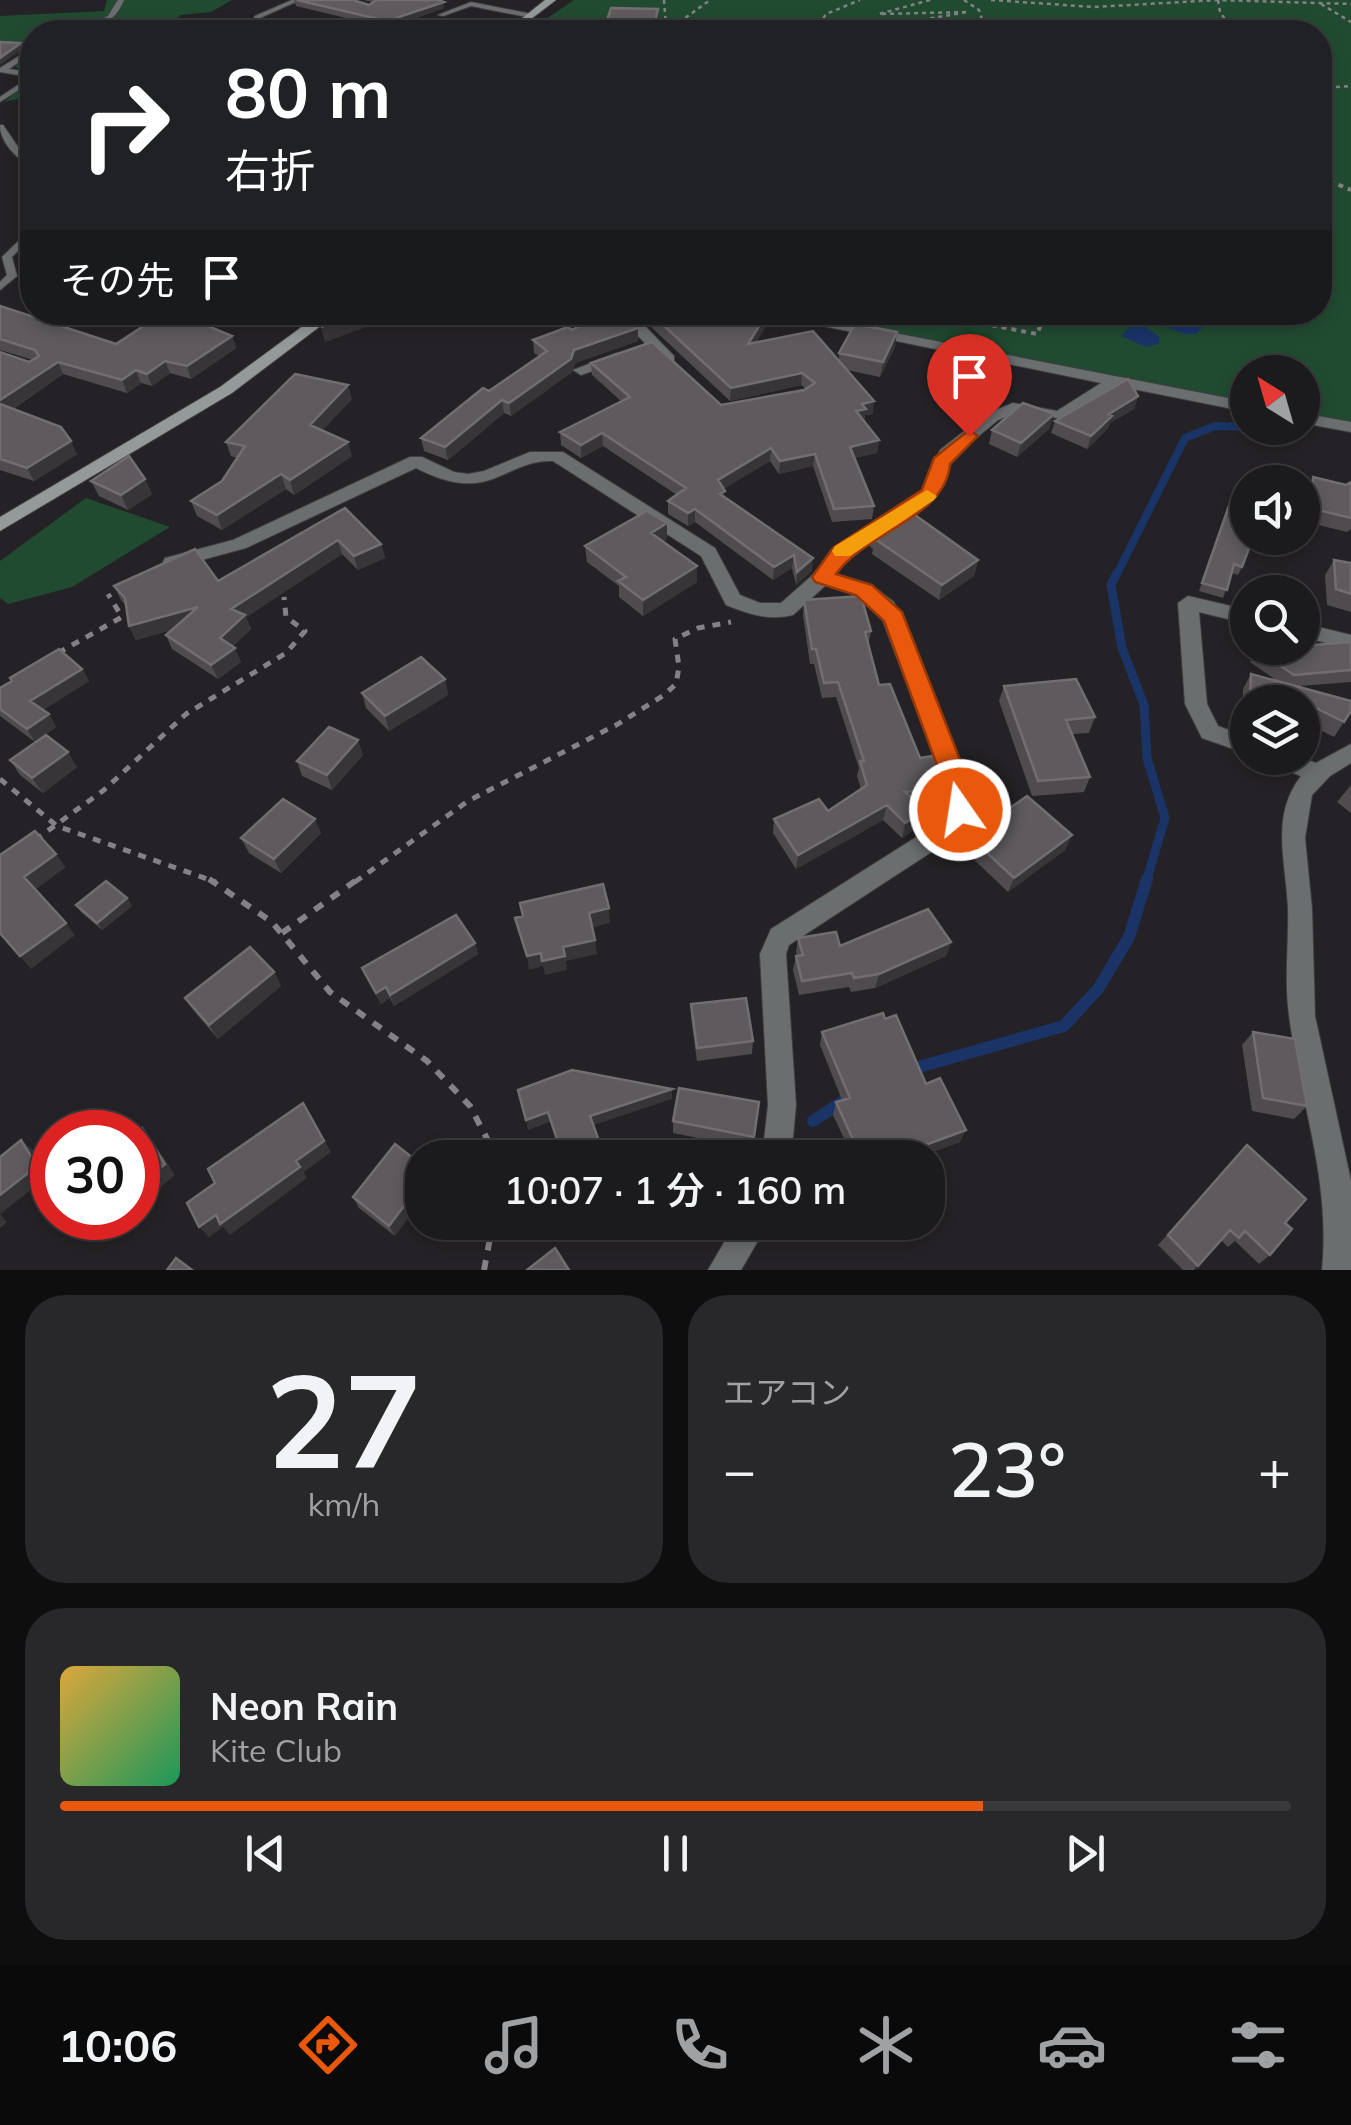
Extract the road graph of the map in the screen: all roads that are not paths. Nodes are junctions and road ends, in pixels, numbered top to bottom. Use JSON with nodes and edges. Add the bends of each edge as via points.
{"nodes":[{"id":1,"x":120,"y":0,"type":"edge"},
{"id":2,"x":297,"y":0,"type":"edge"},
{"id":3,"x":552,"y":0,"type":"edge"},
{"id":4,"x":441,"y":15,"type":"edge"},
{"id":5,"x":527,"y":16,"type":"junction"},
{"id":6,"x":108,"y":20,"type":"edge"},
{"id":7,"x":255,"y":20,"type":"edge"},
{"id":8,"x":522,"y":20,"type":"edge"},
{"id":9,"x":0,"y":127,"type":"edge"},
{"id":10,"x":20,"y":156,"type":"edge"},
{"id":11,"x":20,"y":242,"type":"edge"},
{"id":12,"x":0,"y":287,"type":"edge"},
{"id":13,"x":314,"y":325,"type":"edge"},
{"id":14,"x":635,"y":325,"type":"edge"},
{"id":15,"x":829,"y":325,"type":"edge"},
{"id":16,"x":654,"y":345,"type":"junction"},
{"id":17,"x":580,"y":370,"type":"dead end"},
{"id":18,"x":683,"y":372,"type":"edge"},
{"id":19,"x":1115,"y":381,"type":"junction"},
{"id":20,"x":1230,"y":403,"type":"edge"},
{"id":21,"x":1320,"y":421,"type":"edge"},
{"id":22,"x":1351,"y":427,"type":"edge"},
{"id":23,"x":0,"y":525,"type":"edge"},
{"id":24,"x":160,"y":568,"type":"edge"},
{"id":25,"x":823,"y":577,"type":"junction"},
{"id":26,"x":1230,"y":613,"type":"edge"},
{"id":27,"x":1320,"y":634,"type":"edge"},
{"id":28,"x":1351,"y":642,"type":"edge"},
{"id":29,"x":1230,"y":739,"type":"edge"},
{"id":30,"x":1351,"y":753,"type":"edge"},
{"id":31,"x":1320,"y":770,"type":"edge"},
{"id":32,"x":1314,"y":775,"type":"edge"},
{"id":33,"x":778,"y":1140,"type":"edge"},
{"id":34,"x":742,"y":1240,"type":"edge"},
{"id":35,"x":723,"y":1270,"type":"edge"},
{"id":36,"x":1337,"y":1270,"type":"edge"}],
"edges":[{"from":1,"to":6,"type":"lane","via":[[118,14]]},
{"from":2,"to":7,"type":"lane"},
{"from":3,"to":5,"type":"street"},
{"from":4,"to":5,"type":"lane","via":[[471,4]]},
{"from":5,"to":8,"type":"street"},
{"from":9,"to":10,"type":"lane"},
{"from":11,"to":12,"type":"lane","via":[[7,257],[12,276]]},
{"from":13,"to":23,"type":"street","via":[[226,390]]},
{"from":14,"to":16,"type":"street"},
{"from":15,"to":19,"type":"street"},
{"from":16,"to":17,"type":"street"},
{"from":16,"to":18,"type":"street"},
{"from":19,"to":20,"type":"street"},
{"from":19,"to":25,"type":"street","via":[[1060,416],[1013,408],[992,416],[946,454],[930,494],[840,553]]},
{"from":21,"to":22,"type":"street"},
{"from":24,"to":25,"type":"street","via":[[238,544],[416,462],[471,480],[540,454],[557,456],[708,552],[733,600],[758,610],[786,610]]},
{"from":25,"to":33,"type":"street","via":[[864,590],[894,618],[962,798],[948,829],[780,937],[773,954]]},
{"from":26,"to":29,"type":"street","via":[[1188,603],[1196,704],[1210,732]]},
{"from":27,"to":28,"type":"street"},
{"from":30,"to":31,"type":"street"},
{"from":32,"to":36,"type":"street","via":[[1300,794],[1292,841],[1302,1016],[1341,1188]]},
{"from":34,"to":35,"type":"street"}]}
